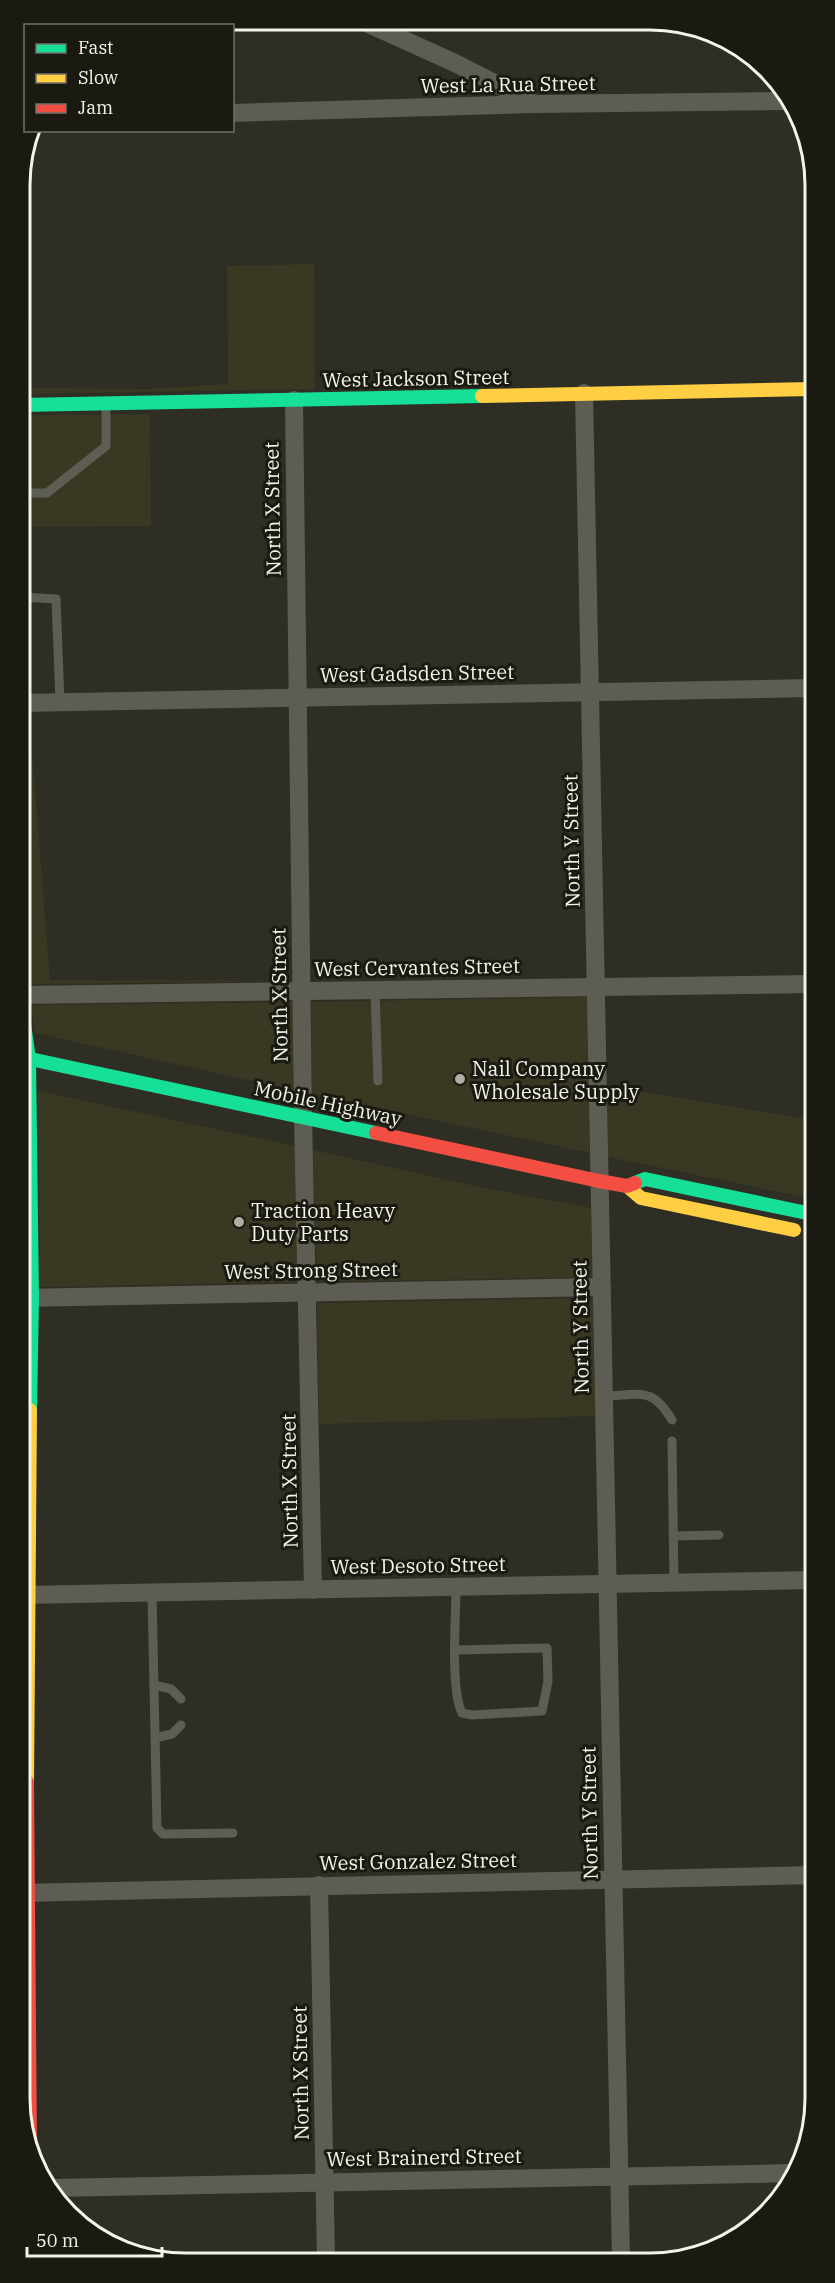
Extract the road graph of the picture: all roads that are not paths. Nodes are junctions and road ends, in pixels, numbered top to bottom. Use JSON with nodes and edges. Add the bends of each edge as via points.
{"nodes":[{"id":1,"x":382,"y":30,"type":"edge"},
{"id":2,"x":780,"y":101,"type":"edge"},
{"id":3,"x":534,"y":104,"type":"junction"},
{"id":4,"x":234,"y":113,"type":"edge"},
{"id":5,"x":805,"y":389,"type":"edge"},
{"id":6,"x":584,"y":393,"type":"junction"},
{"id":7,"x":294,"y":400,"type":"junction"},
{"id":8,"x":106,"y":403,"type":"junction"},
{"id":9,"x":30,"y":405,"type":"edge"},
{"id":10,"x":30,"y":493,"type":"edge"},
{"id":11,"x":30,"y":598,"type":"edge"},
{"id":12,"x":805,"y":688,"type":"edge"},
{"id":13,"x":590,"y":693,"type":"junction"},
{"id":14,"x":297,"y":696,"type":"junction"},
{"id":15,"x":60,"y":702,"type":"junction"},
{"id":16,"x":30,"y":703,"type":"edge"},
{"id":17,"x":805,"y":984,"type":"edge"},
{"id":18,"x":596,"y":986,"type":"junction"},
{"id":19,"x":375,"y":990,"type":"junction"},
{"id":20,"x":301,"y":992,"type":"junction"},
{"id":21,"x":30,"y":994,"type":"edge"},
{"id":22,"x":30,"y":1059,"type":"edge"},
{"id":23,"x":378,"y":1081,"type":"dead end"},
{"id":24,"x":303,"y":1117,"type":"junction"},
{"id":25,"x":599,"y":1181,"type":"junction"},
{"id":26,"x":627,"y":1186,"type":"junction"},
{"id":27,"x":805,"y":1213,"type":"edge"},
{"id":28,"x":805,"y":1231,"type":"edge"},
{"id":29,"x":602,"y":1287,"type":"junction"},
{"id":30,"x":308,"y":1292,"type":"junction"},
{"id":31,"x":30,"y":1298,"type":"edge"},
{"id":32,"x":604,"y":1396,"type":"junction"},
{"id":33,"x":672,"y":1420,"type":"dead end"},
{"id":34,"x":672,"y":1441,"type":"dead end"},
{"id":35,"x":673,"y":1536,"type":"junction"},
{"id":36,"x":719,"y":1536,"type":"dead end"},
{"id":37,"x":805,"y":1580,"type":"edge"},
{"id":38,"x":674,"y":1583,"type":"junction"},
{"id":39,"x":607,"y":1584,"type":"junction"},
{"id":40,"x":456,"y":1587,"type":"junction"},
{"id":41,"x":313,"y":1590,"type":"junction"},
{"id":42,"x":152,"y":1593,"type":"junction"},
{"id":43,"x":30,"y":1595,"type":"edge"},
{"id":44,"x":456,"y":1650,"type":"junction"},
{"id":45,"x":154,"y":1685,"type":"junction"},
{"id":46,"x":181,"y":1699,"type":"dead end"},
{"id":47,"x":181,"y":1725,"type":"dead end"},
{"id":48,"x":155,"y":1738,"type":"junction"},
{"id":49,"x":233,"y":1833,"type":"dead end"},
{"id":50,"x":805,"y":1875,"type":"edge"},
{"id":51,"x":613,"y":1879,"type":"junction"},
{"id":52,"x":319,"y":1885,"type":"junction"},
{"id":53,"x":30,"y":1893,"type":"edge"},
{"id":54,"x":785,"y":2173,"type":"edge"},
{"id":55,"x":619,"y":2176,"type":"junction"},
{"id":56,"x":324,"y":2182,"type":"junction"},
{"id":57,"x":59,"y":2188,"type":"edge"},
{"id":58,"x":326,"y":2253,"type":"edge"},
{"id":59,"x":621,"y":2253,"type":"edge"}],
"edges":[{"from":1,"to":3,"type":"street"},
{"from":2,"to":3,"type":"street","name":"West La Rua Street"},
{"from":3,"to":4,"type":"street","name":"West La Rua Street"},
{"from":5,"to":6,"type":"main road","name":"West Jackson Street"},
{"from":6,"to":7,"type":"main road","name":"West Jackson Street"},
{"from":6,"to":13,"type":"street","name":"North Y Street"},
{"from":7,"to":8,"type":"main road","name":"West Jackson Street"},
{"from":7,"to":14,"type":"street","name":"North X Street"},
{"from":8,"to":9,"type":"main road","name":"West Jackson Street"},
{"from":8,"to":10,"type":"lane","via":[[106,446],[47,493]]},
{"from":11,"to":15,"type":"lane","via":[[56,599]]},
{"from":12,"to":13,"type":"street","name":"West Gadsden Street"},
{"from":13,"to":14,"type":"street","name":"West Gadsden Street"},
{"from":13,"to":18,"type":"street","name":"North Y Street"},
{"from":14,"to":15,"type":"street","name":"West Gadsden Street"},
{"from":14,"to":20,"type":"street","name":"North X Street"},
{"from":15,"to":16,"type":"street","name":"West Gadsden Street"},
{"from":17,"to":18,"type":"street","name":"West Cervantes Street"},
{"from":18,"to":19,"type":"street","name":"West Cervantes Street"},
{"from":18,"to":25,"type":"street","name":"North Y Street"},
{"from":19,"to":20,"type":"street","name":"West Cervantes Street"},
{"from":19,"to":23,"type":"lane"},
{"from":20,"to":21,"type":"street","name":"West Cervantes Street"},
{"from":20,"to":24,"type":"street","name":"North X Street"},
{"from":22,"to":24,"type":"main road","name":"Mobile Highway"},
{"from":24,"to":25,"type":"main road","name":"Mobile Highway"},
{"from":24,"to":30,"type":"street","name":"North X Street"},
{"from":25,"to":26,"type":"main road","name":"Mobile Highway"},
{"from":25,"to":29,"type":"street","name":"North Y Street"},
{"from":26,"to":27,"type":"main road","name":"Mobile Highway","via":[[645,1179]]},
{"from":26,"to":28,"type":"main road","name":"Mobile Highway","via":[[641,1198]]},
{"from":29,"to":30,"type":"street","name":"West Strong Street"},
{"from":29,"to":32,"type":"street","name":"North Y Street"},
{"from":30,"to":31,"type":"street","name":"West Strong Street"},
{"from":30,"to":41,"type":"street","name":"North X Street"},
{"from":32,"to":33,"type":"lane","via":[[650,1395],[661,1401]]},
{"from":32,"to":39,"type":"street","name":"North Y Street"},
{"from":34,"to":35,"type":"lane"},
{"from":35,"to":36,"type":"lane"},
{"from":35,"to":38,"type":"lane"},
{"from":37,"to":38,"type":"street","name":"West Desoto Street"},
{"from":38,"to":39,"type":"street","name":"West Desoto Street"},
{"from":39,"to":40,"type":"street","name":"West Desoto Street"},
{"from":39,"to":51,"type":"street","name":"North Y Street"},
{"from":40,"to":41,"type":"street","name":"West Desoto Street"},
{"from":40,"to":44,"type":"lane"},
{"from":41,"to":42,"type":"street","name":"West Desoto Street"},
{"from":42,"to":43,"type":"street","name":"West Desoto Street"},
{"from":42,"to":45,"type":"lane"},
{"from":44,"to":44,"type":"lane","via":[[458,1703],[462,1713],[542,1711],[548,1680],[547,1648]]},
{"from":45,"to":46,"type":"lane","via":[[171,1689]]},
{"from":45,"to":48,"type":"lane"},
{"from":47,"to":48,"type":"lane","via":[[172,1734]]},
{"from":48,"to":49,"type":"lane","via":[[158,1832]]},
{"from":50,"to":51,"type":"street","name":"West Gonzalez Street"},
{"from":51,"to":52,"type":"street","name":"West Gonzalez Street"},
{"from":51,"to":55,"type":"street","name":"North Y Street"},
{"from":52,"to":53,"type":"street","name":"West Gonzalez Street"},
{"from":52,"to":56,"type":"street","name":"North X Street"},
{"from":54,"to":55,"type":"street","name":"West Brainerd Street"},
{"from":55,"to":56,"type":"street","name":"West Brainerd Street"},
{"from":55,"to":59,"type":"street","name":"North Y Street"},
{"from":56,"to":57,"type":"street","name":"West Brainerd Street"},
{"from":56,"to":58,"type":"street","name":"North X Street"}]}
